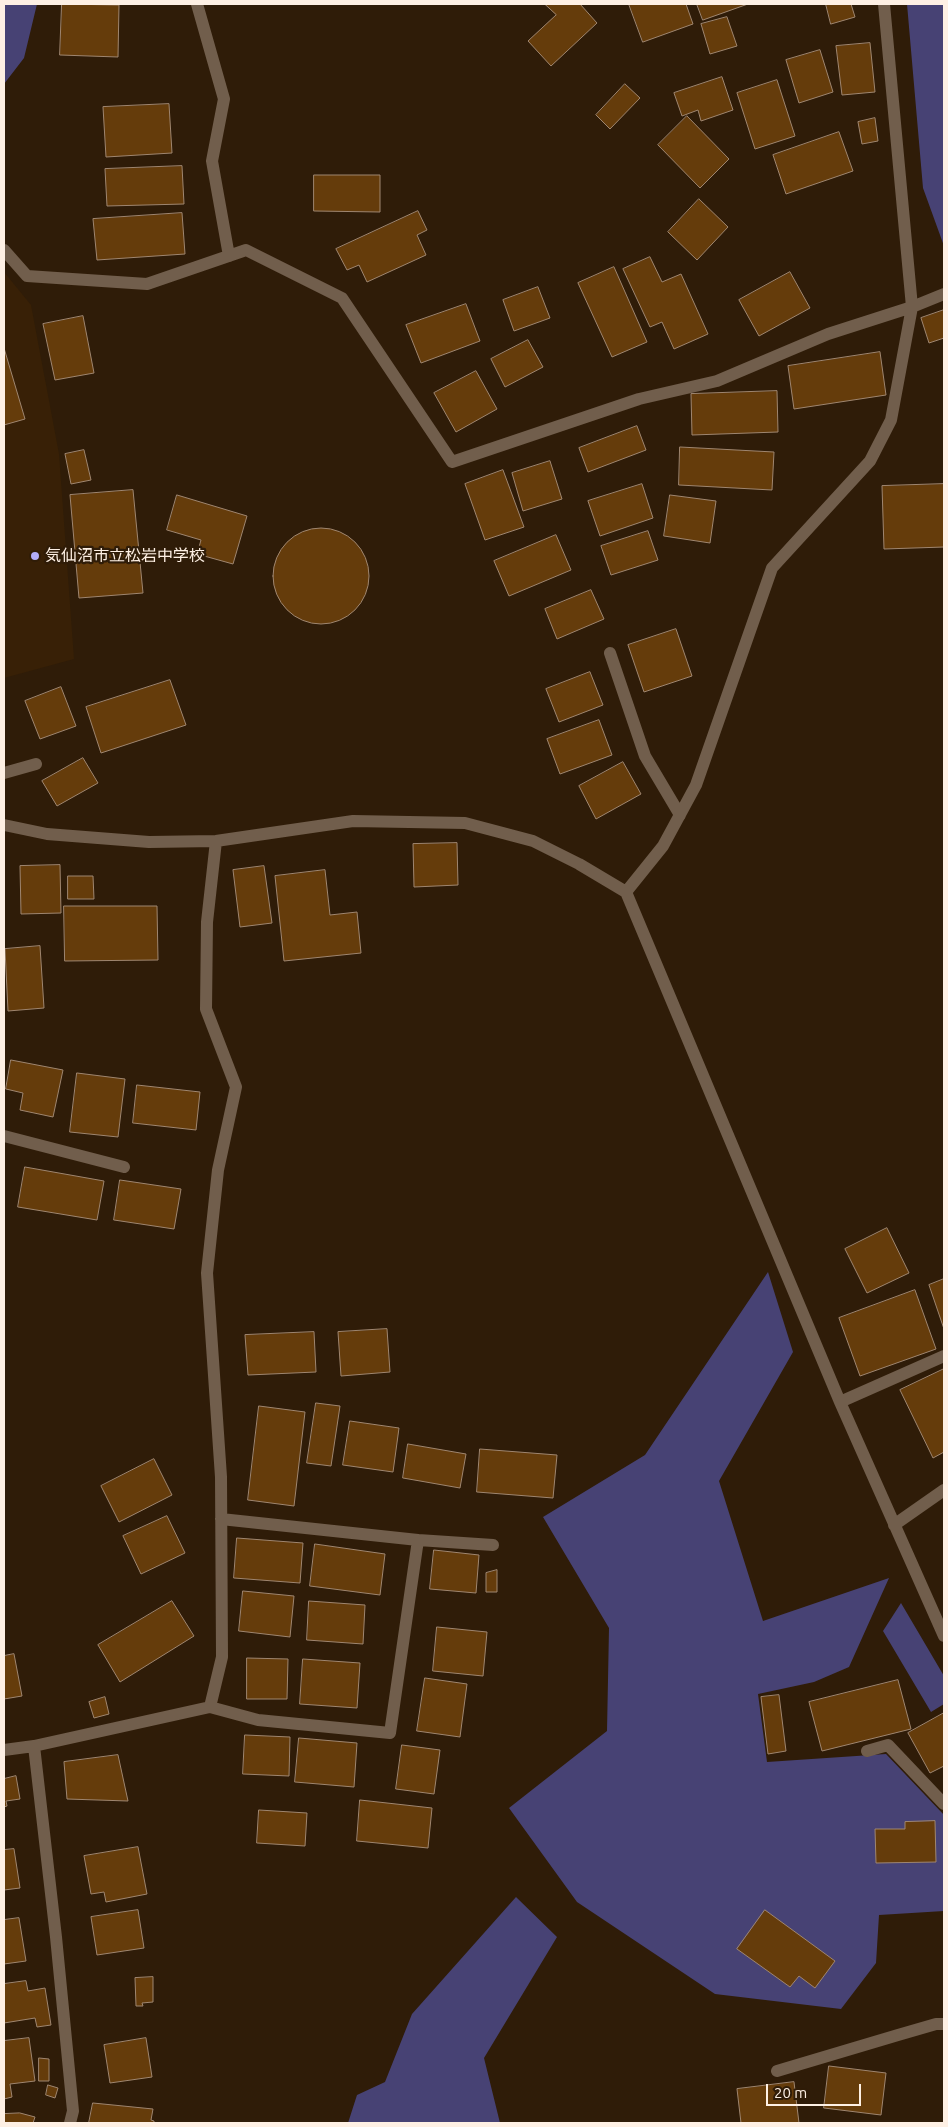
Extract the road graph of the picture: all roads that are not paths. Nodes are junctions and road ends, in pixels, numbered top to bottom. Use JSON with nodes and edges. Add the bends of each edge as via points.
{"nodes":[{"id":1,"x":197,"y":4,"type":"edge"},
{"id":2,"x":884,"y":4,"type":"edge"},
{"id":3,"x":4,"y":250,"type":"edge"},
{"id":4,"x":229,"y":256,"type":"junction"},
{"id":5,"x":944,"y":294,"type":"edge"},
{"id":6,"x":912,"y":307,"type":"junction"},
{"id":7,"x":610,"y":653,"type":"dead end"},
{"id":8,"x":36,"y":764,"type":"dead end"},
{"id":9,"x":4,"y":773,"type":"edge"},
{"id":10,"x":680,"y":815,"type":"junction"},
{"id":11,"x":4,"y":825,"type":"edge"},
{"id":12,"x":216,"y":840,"type":"junction"},
{"id":13,"x":626,"y":892,"type":"junction"},
{"id":14,"x":4,"y":1136,"type":"edge"},
{"id":15,"x":124,"y":1166,"type":"dead end"},
{"id":16,"x":944,"y":1356,"type":"edge"},
{"id":17,"x":840,"y":1402,"type":"junction"},
{"id":18,"x":944,"y":1490,"type":"edge"},
{"id":19,"x":221,"y":1519,"type":"junction"},
{"id":20,"x":894,"y":1525,"type":"junction"},
{"id":21,"x":418,"y":1540,"type":"junction"},
{"id":22,"x":494,"y":1546,"type":"dead end"},
{"id":23,"x":944,"y":1636,"type":"edge"},
{"id":24,"x":210,"y":1707,"type":"junction"},
{"id":25,"x":34,"y":1746,"type":"junction"},
{"id":26,"x":4,"y":1750,"type":"edge"},
{"id":27,"x":867,"y":1751,"type":"dead end"},
{"id":28,"x":944,"y":1804,"type":"edge"},
{"id":29,"x":944,"y":2024,"type":"edge"},
{"id":30,"x":777,"y":2070,"type":"dead end"},
{"id":31,"x":70,"y":2123,"type":"edge"}],
"edges":[{"from":1,"to":4,"type":"street","via":[[224,99],[212,161]]},
{"from":2,"to":6,"type":"street"},
{"from":3,"to":4,"type":"street","via":[[27,276],[147,284]]},
{"from":4,"to":6,"type":"street","via":[[246,250],[342,298],[452,462],[639,399],[718,381],[828,334]]},
{"from":5,"to":6,"type":"street"},
{"from":6,"to":10,"type":"street","via":[[892,420],[870,460],[772,568],[696,785]]},
{"from":7,"to":10,"type":"street","via":[[645,756]]},
{"from":8,"to":9,"type":"street"},
{"from":10,"to":13,"type":"street","via":[[663,846]]},
{"from":11,"to":12,"type":"street","via":[[47,834],[140,841]]},
{"from":12,"to":13,"type":"street","via":[[353,821],[465,823],[533,841]]},
{"from":12,"to":19,"type":"street","via":[[207,922],[206,1009],[236,1087],[218,1170],[207,1273]]},
{"from":13,"to":17,"type":"street"},
{"from":14,"to":15,"type":"street"},
{"from":16,"to":17,"type":"street"},
{"from":17,"to":20,"type":"street"},
{"from":18,"to":20,"type":"street"},
{"from":19,"to":21,"type":"street"},
{"from":19,"to":24,"type":"street","via":[[222,1657]]},
{"from":20,"to":23,"type":"street"},
{"from":21,"to":22,"type":"street"},
{"from":21,"to":24,"type":"street","via":[[390,1733],[258,1720]]},
{"from":24,"to":25,"type":"street"},
{"from":25,"to":26,"type":"street"},
{"from":25,"to":31,"type":"street","via":[[74,2111]]},
{"from":27,"to":28,"type":"street","via":[[888,1745]]},
{"from":29,"to":30,"type":"street"}]}
